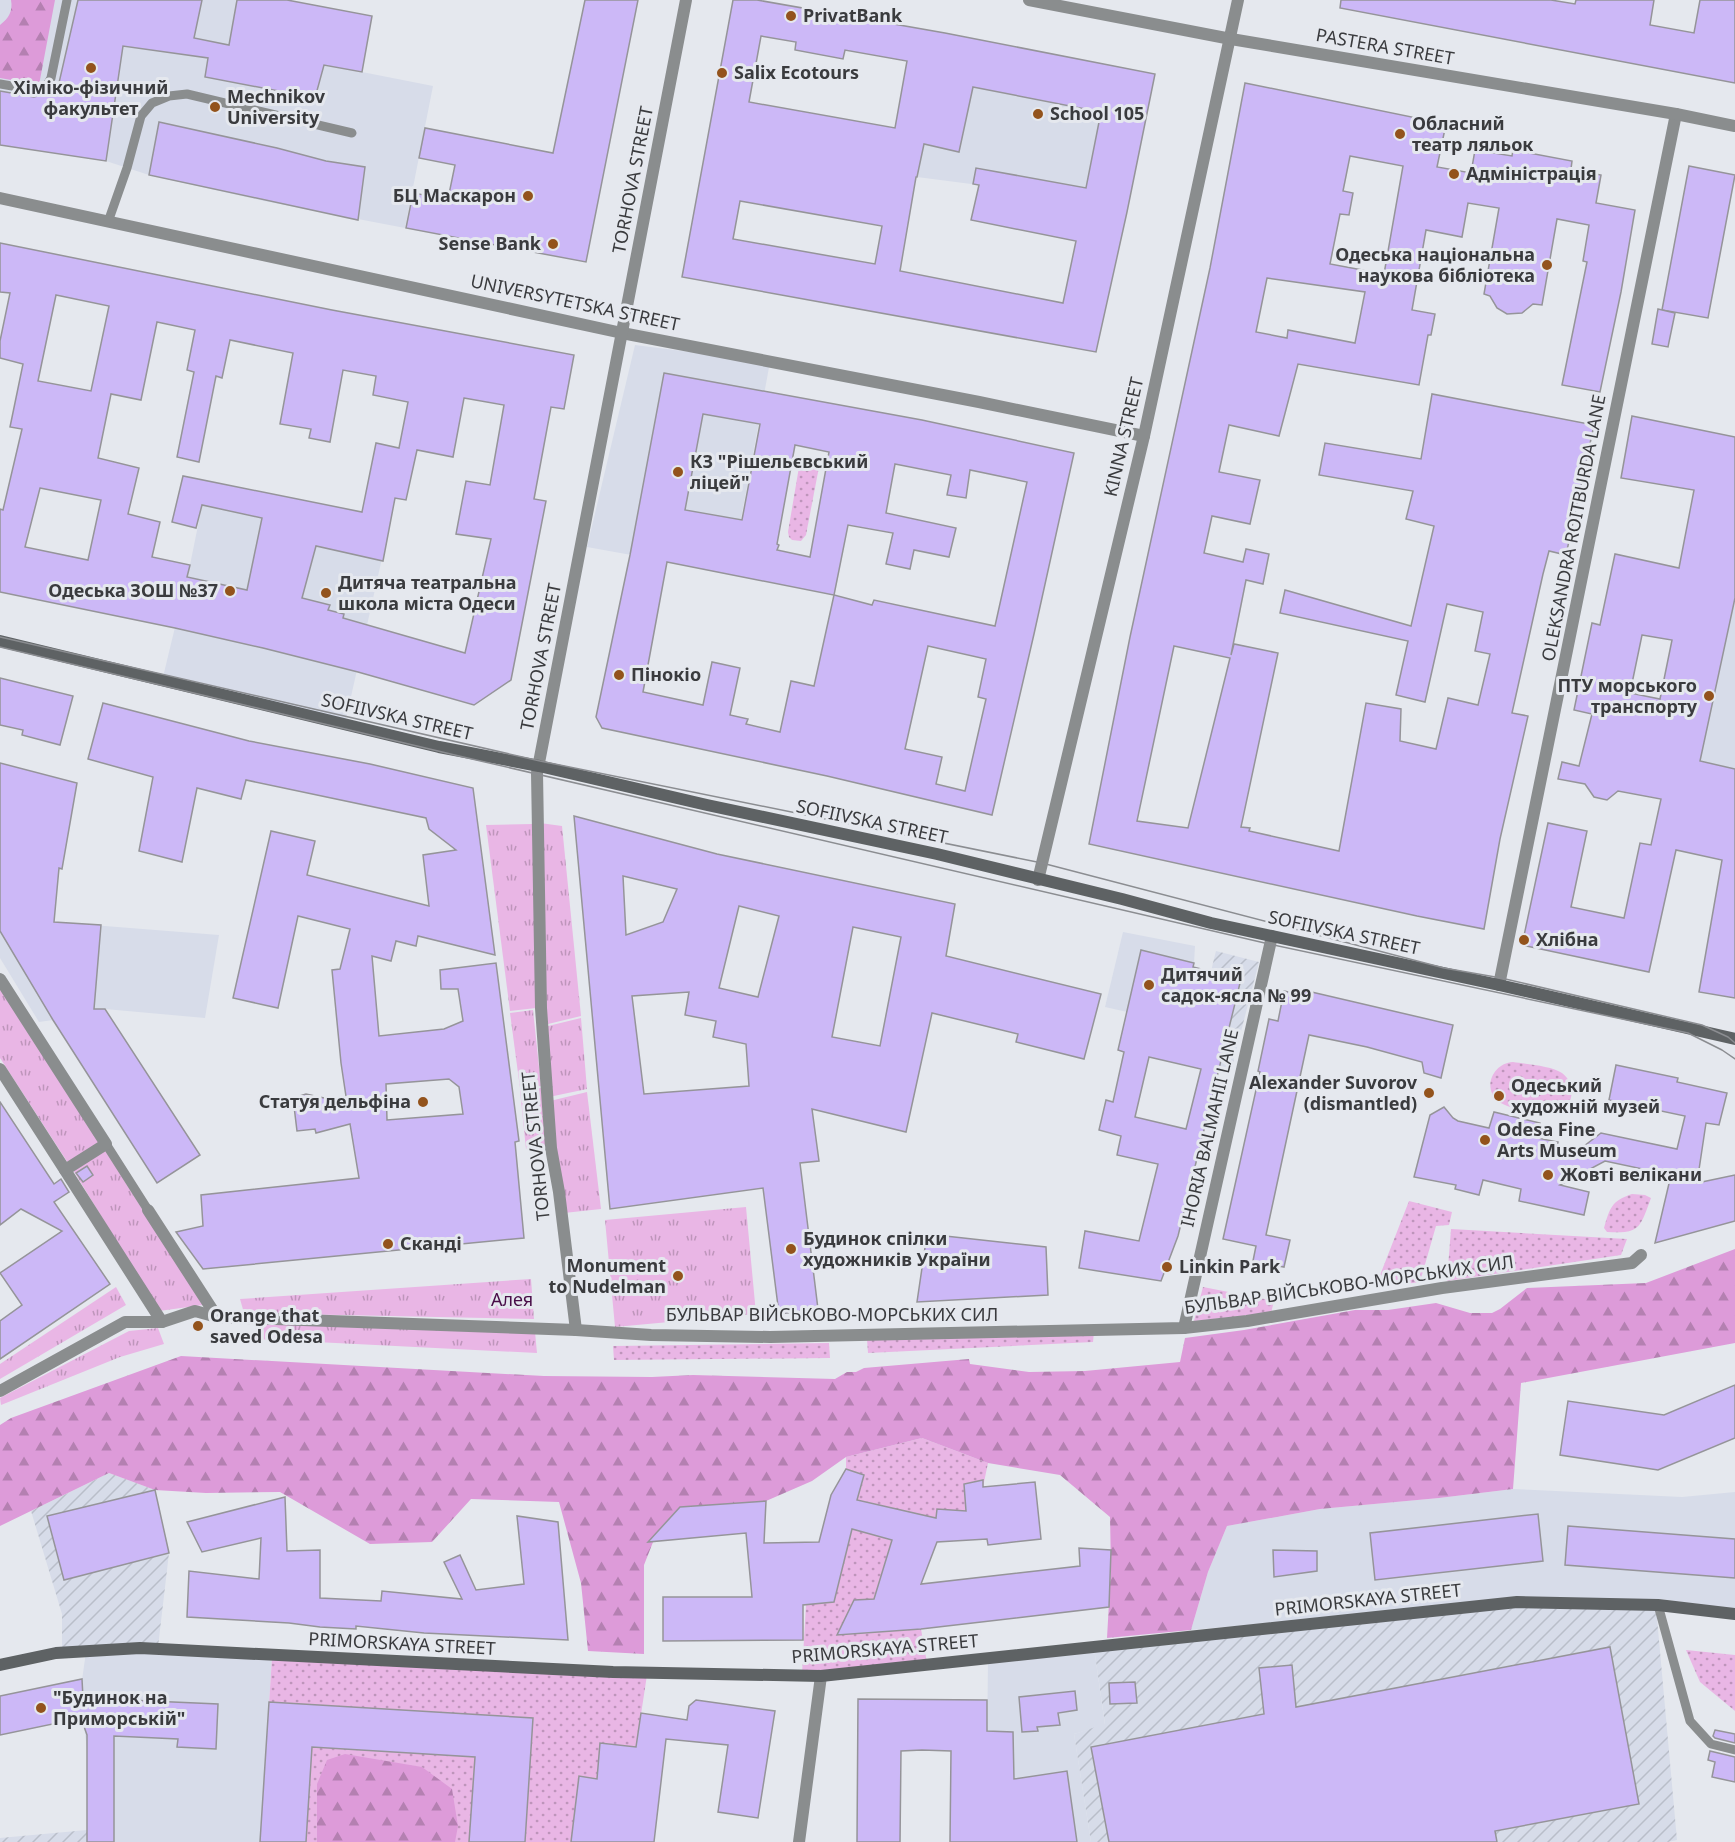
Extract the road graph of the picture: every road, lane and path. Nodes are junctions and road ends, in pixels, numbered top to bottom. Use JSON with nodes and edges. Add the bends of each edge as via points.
{"nodes":[{"id":1,"x":67,"y":0,"type":"edge"},
{"id":2,"x":686,"y":0,"type":"edge"},
{"id":3,"x":1029,"y":0,"type":"edge"},
{"id":4,"x":1238,"y":0,"type":"edge"},
{"id":5,"x":1067,"y":3,"type":"edge"},
{"id":6,"x":1231,"y":39,"type":"junction"},
{"id":7,"x":0,"y":84,"type":"edge"},
{"id":8,"x":1676,"y":114,"type":"junction"},
{"id":9,"x":1735,"y":126,"type":"edge"},
{"id":10,"x":352,"y":133,"type":"dead end"},
{"id":11,"x":0,"y":198,"type":"edge"},
{"id":12,"x":108,"y":222,"type":"junction"},
{"id":13,"x":622,"y":333,"type":"junction"},
{"id":14,"x":1143,"y":436,"type":"junction"},
{"id":15,"x":0,"y":641,"type":"edge"},
{"id":16,"x":538,"y":770,"type":"junction"},
{"id":17,"x":1038,"y":879,"type":"junction"},
{"id":18,"x":1272,"y":936,"type":"junction"},
{"id":19,"x":0,"y":980,"type":"edge"},
{"id":20,"x":1499,"y":985,"type":"junction"},
{"id":21,"x":1735,"y":1039,"type":"edge"},
{"id":22,"x":0,"y":1069,"type":"edge"},
{"id":23,"x":106,"y":1144,"type":"junction"},
{"id":24,"x":65,"y":1170,"type":"junction"},
{"id":25,"x":148,"y":1210,"type":"joint"},
{"id":26,"x":1641,"y":1256,"type":"dead end"},
{"id":27,"x":217,"y":1317,"type":"junction"},
{"id":28,"x":162,"y":1322,"type":"junction"},
{"id":29,"x":1184,"y":1328,"type":"junction"},
{"id":30,"x":576,"y":1330,"type":"junction"},
{"id":31,"x":0,"y":1391,"type":"edge"},
{"id":32,"x":1658,"y":1605,"type":"junction"},
{"id":33,"x":1735,"y":1614,"type":"edge"},
{"id":34,"x":0,"y":1665,"type":"edge"},
{"id":35,"x":821,"y":1676,"type":"junction"},
{"id":36,"x":1735,"y":1750,"type":"edge"},
{"id":37,"x":799,"y":1842,"type":"edge"}],
"edges":[{"from":1,"to":7,"type":"lane","via":[[48,84],[35,90]]},
{"from":2,"to":13,"type":"street","name":"TORHOVA STREET"},
{"from":3,"to":5,"type":"street","name":"PASTERA STREET"},
{"from":4,"to":6,"type":"street","name":"KINNA STREET"},
{"from":5,"to":6,"type":"street","name":"PASTERA STREET"},
{"from":6,"to":8,"type":"street","name":"PASTERA STREET"},
{"from":6,"to":14,"type":"street","name":"KINNA STREET"},
{"from":8,"to":9,"type":"street","name":"PASTERA STREET"},
{"from":8,"to":20,"type":"street","name":"OLEKSANDRA ROITBURDA LANE"},
{"from":10,"to":12,"type":"lane","via":[[188,94],[169,96],[152,103],[141,116]]},
{"from":11,"to":12,"type":"street","name":"UNIVERSYTETSKA STREET"},
{"from":12,"to":13,"type":"street","name":"UNIVERSYTETSKA STREET"},
{"from":13,"to":14,"type":"street","name":"UNIVERSYTETSKA STREET"},
{"from":13,"to":16,"type":"street","name":"TORHOVA STREET"},
{"from":14,"to":17,"type":"street","name":"KINNA STREET"},
{"from":15,"to":16,"type":"main road","name":"SOFIIVSKA STREET"},
{"from":16,"to":17,"type":"main road","name":"SOFIIVSKA STREET"},
{"from":16,"to":30,"type":"street","name":"TORHOVA STREET","via":[[541,1008],[551,1148]]},
{"from":17,"to":18,"type":"main road","name":"SOFIIVSKA STREET"},
{"from":18,"to":20,"type":"main road","name":"SOFIIVSKA STREET"},
{"from":18,"to":29,"type":"street","name":"IHORIA BALMAHII LANE"},
{"from":19,"to":23,"type":"street"},
{"from":20,"to":21,"type":"main road","name":"SOFIIVSKA STREET"},
{"from":22,"to":24,"type":"street"},
{"from":23,"to":24,"type":"street"},
{"from":23,"to":25,"type":"lane"},
{"from":24,"to":28,"type":"street"},
{"from":25,"to":27,"type":"street"},
{"from":26,"to":29,"type":"street","name":"БУЛЬВАР ВІЙСЬКОВО-МОРСЬКИХ СИЛ","via":[[1632,1263]]},
{"from":27,"to":28,"type":"street","name":"БУЛЬВАР ВІЙСЬКОВО-МОРСЬКИХ СИЛ","via":[[195,1311]]},
{"from":27,"to":30,"type":"street","name":"БУЛЬВАР ВІЙСЬКОВО-МОРСЬКИХ СИЛ"},
{"from":28,"to":31,"type":"street","name":"БУЛЬВАР ВІЙСЬКОВО-МОРСЬКИХ СИЛ","via":[[124,1322]]},
{"from":29,"to":30,"type":"street","name":"БУЛЬВАР ВІЙСЬКОВО-МОРСЬКИХ СИЛ","via":[[770,1337]]},
{"from":32,"to":33,"type":"main road","name":"PRIMORSKAYA STREET"},
{"from":32,"to":35,"type":"main road","name":"PRIMORSKAYA STREET","via":[[1517,1602]]},
{"from":32,"to":36,"type":"lane","via":[[1690,1721],[1712,1744]]},
{"from":34,"to":35,"type":"main road","name":"PRIMORSKAYA STREET","via":[[56,1653],[140,1648],[613,1672]]},
{"from":35,"to":37,"type":"street"}]}
